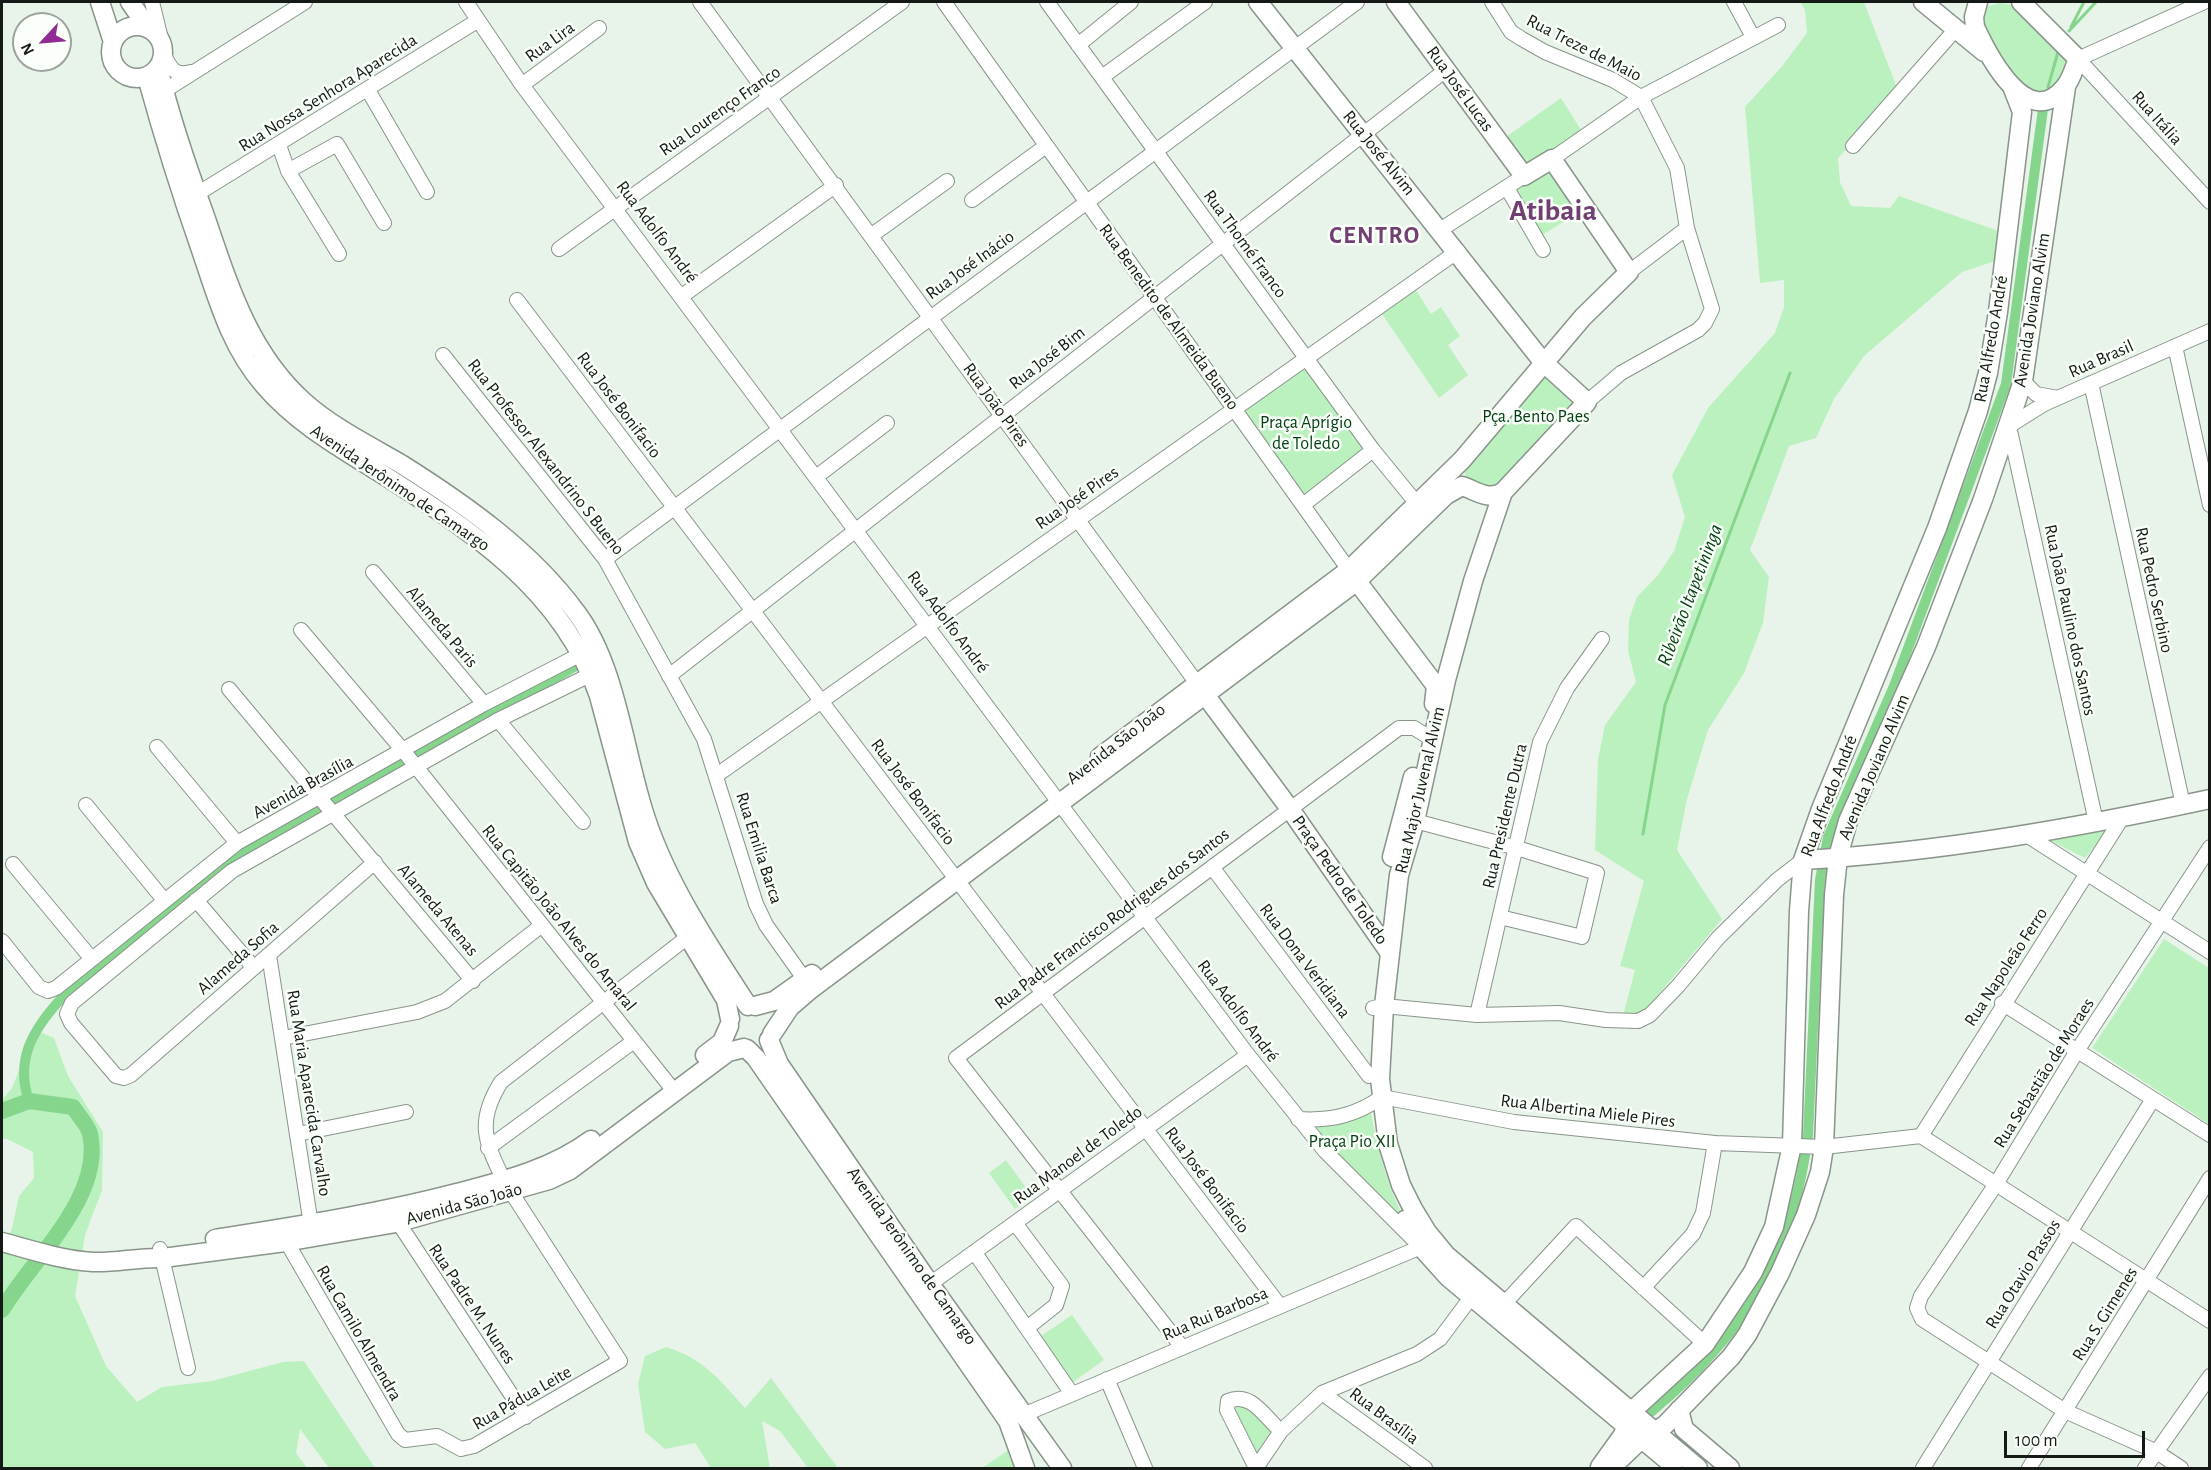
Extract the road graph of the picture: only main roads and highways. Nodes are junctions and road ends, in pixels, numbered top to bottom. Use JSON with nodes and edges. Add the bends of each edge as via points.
{"nodes":[{"id":1,"x":100,"y":2,"type":"edge"},
{"id":2,"x":130,"y":2,"type":"edge"},
{"id":3,"x":1258,"y":2,"type":"edge"},
{"id":4,"x":1395,"y":2,"type":"edge"},
{"id":5,"x":1923,"y":2,"type":"edge"},
{"id":6,"x":1992,"y":2,"type":"edge"},
{"id":7,"x":2017,"y":2,"type":"edge"},
{"id":8,"x":1977,"y":6,"type":"edge"},
{"id":9,"x":148,"y":28,"type":"junction"},
{"id":10,"x":113,"y":42,"type":"junction"},
{"id":11,"x":1992,"y":59,"type":"junction"},
{"id":12,"x":158,"y":60,"type":"junction"},
{"id":13,"x":2066,"y":87,"type":"junction"},
{"id":14,"x":2013,"y":89,"type":"junction"},
{"id":15,"x":1629,"y":272,"type":"joint"},
{"id":16,"x":1544,"y":362,"type":"junction"},
{"id":17,"x":1462,"y":460,"type":"junction"},
{"id":18,"x":1469,"y":488,"type":"junction"},
{"id":19,"x":1503,"y":492,"type":"junction"},
{"id":20,"x":1353,"y":576,"type":"junction"},
{"id":21,"x":589,"y":650,"type":"junction"},
{"id":22,"x":598,"y":671,"type":"junction"},
{"id":23,"x":1448,"y":672,"type":"junction"},
{"id":24,"x":1426,"y":673,"type":"junction"},
{"id":25,"x":1200,"y":688,"type":"junction"},
{"id":26,"x":1437,"y":689,"type":"joint"},
{"id":27,"x":1428,"y":737,"type":"junction"},
{"id":28,"x":2210,"y":799,"type":"edge"},
{"id":29,"x":1290,"y":809,"type":"joint"},
{"id":30,"x":1828,"y":858,"type":"junction"},
{"id":31,"x":1384,"y":944,"type":"junction"},
{"id":32,"x":808,"y":984,"type":"junction"},
{"id":33,"x":752,"y":1006,"type":"junction"},
{"id":34,"x":1379,"y":1007,"type":"junction"},
{"id":35,"x":730,"y":1022,"type":"junction"},
{"id":36,"x":770,"y":1037,"type":"junction"},
{"id":37,"x":746,"y":1049,"type":"junction"},
{"id":38,"x":671,"y":1087,"type":"junction"},
{"id":39,"x":1377,"y":1100,"type":"junction"},
{"id":40,"x":2,"y":1242,"type":"edge"},
{"id":41,"x":1679,"y":1410,"type":"junction"},
{"id":42,"x":1628,"y":1419,"type":"junction"},
{"id":43,"x":1648,"y":1436,"type":"junction"},
{"id":44,"x":1041,"y":1439,"type":"junction"},
{"id":45,"x":1018,"y":1448,"type":"junction"},
{"id":46,"x":1025,"y":1468,"type":"edge"},
{"id":47,"x":1062,"y":1468,"type":"edge"},
{"id":48,"x":1599,"y":1468,"type":"edge"},
{"id":49,"x":1611,"y":1468,"type":"edge"},
{"id":50,"x":1677,"y":1468,"type":"edge"},
{"id":51,"x":1698,"y":1468,"type":"edge"},
{"id":52,"x":1730,"y":1468,"type":"edge"}],
"edges":[{"from":1,"to":10,"type":"main road"},
{"from":2,"to":9,"type":"main road"},
{"from":3,"to":16,"type":"main road","name":"Rua José Alvim"},
{"from":4,"to":15,"type":"main road","name":"Rua José Lucas","via":[[1524,176],[1552,159]]},
{"from":5,"to":11,"type":"main road"},
{"from":6,"to":8,"type":"main road"},
{"from":7,"to":13,"type":"main road","name":"Avenida Joviano Alvim","via":[[2078,59]]},
{"from":8,"to":11,"type":"main road","via":[[1975,27]]},
{"from":9,"to":10,"type":"main road","via":[[128,28]]},
{"from":9,"to":12,"type":"main road"},
{"from":10,"to":12,"type":"main road","via":[[111,57],[118,70],[127,76]]},
{"from":11,"to":14,"type":"main road"},
{"from":12,"to":21,"type":"main road","name":"Avenida Jerônimo de Camargo","via":[[197,194],[241,316],[269,363],[304,402],[327,419],[465,506],[501,534],[569,604]]},
{"from":12,"to":21,"type":"main road","name":"Avenida Jerônimo de Camargo","via":[[181,193],[225,323],[264,385],[313,431],[463,526],[513,567]]},
{"from":13,"to":14,"type":"main road","via":[[2057,94],[2032,101]]},
{"from":13,"to":30,"type":"main road","name":"Avenida Joviano Alvim","via":[[2023,381],[1926,647],[1844,836]]},
{"from":14,"to":30,"type":"main road","name":"Rua Alfredo André","via":[[2022,112],[1988,373],[1937,528],[1821,809]]},
{"from":15,"to":16,"type":"main road","name":"Avenida São João"},
{"from":16,"to":17,"type":"main road","name":"Avenida São João"},
{"from":16,"to":19,"type":"main road","name":"Rua José Alvim","via":[[1587,402]]},
{"from":17,"to":18,"type":"main road"},
{"from":17,"to":20,"type":"main road","name":"Avenida São João"},
{"from":18,"to":19,"type":"main road","via":[[1483,495]]},
{"from":18,"to":20,"type":"main road","name":"Avenida São João","via":[[1462,486],[1446,495]]},
{"from":19,"to":23,"type":"main road","name":"Rua Major Juvenal Alvim"},
{"from":20,"to":24,"type":"main road","name":"Rua Benedito de Almeida Bueno"},
{"from":20,"to":25,"type":"main road","name":"Avenida São João"},
{"from":21,"to":22,"type":"main road","name":"Avenida Jerônimo de Camargo"},
{"from":22,"to":33,"type":"main road","name":"Avenida Jerônimo de Camargo","via":[[656,846],[683,899]]},
{"from":22,"to":35,"type":"main road","name":"Avenida Jerônimo de Camargo","via":[[638,842],[656,883],[726,1000]]},
{"from":23,"to":24,"type":"main road","via":[[1437,678]]},
{"from":23,"to":27,"type":"main road","name":"Rua Major Juvenal Alvim"},
{"from":24,"to":26,"type":"main road","name":"Rua Benedito de Almeida Bueno"},
{"from":25,"to":29,"type":"main road","name":"Rua João Pires"},
{"from":25,"to":32,"type":"main road","name":"Avenida São João"},
{"from":26,"to":27,"type":"main road","name":"Rua Major Juvenal Alvim"},
{"from":27,"to":31,"type":"main road","name":"Rua Major Juvenal Alvim"},
{"from":28,"to":30,"type":"main road","via":[[2025,834]]},
{"from":29,"to":31,"type":"main road","name":"Praça Pedro de Toledo"},
{"from":30,"to":41,"type":"main road","name":"Avenida Joviano Alvim","via":[[1836,876],[1819,1147],[1806,1215],[1759,1315],[1731,1357]]},
{"from":30,"to":42,"type":"main road","name":"Rua Alfredo André","via":[[1798,911],[1795,1145],[1774,1227],[1754,1272],[1705,1344]]},
{"from":31,"to":34,"type":"main road","name":"Rua Major Juvenal Alvim"},
{"from":32,"to":33,"type":"main road","name":"Avenida São João","via":[[774,1001]]},
{"from":32,"to":36,"type":"main road","name":"Avenida São João"},
{"from":33,"to":35,"type":"main road","via":[[741,1008]]},
{"from":33,"to":36,"type":"main road","via":[[767,1014],[772,1027]]},
{"from":34,"to":39,"type":"main road","name":"Rua Major Juvenal Alvim"},
{"from":34,"to":39,"type":"main road","name":"Rua Major Juvenal Alvim","via":[[1369,1076]]},
{"from":35,"to":37,"type":"main road","via":[[733,1040]]},
{"from":35,"to":38,"type":"main road","name":"Avenida São João","via":[[722,1042]]},
{"from":36,"to":37,"type":"main road","via":[[759,1048]]},
{"from":36,"to":44,"type":"main road","name":"Avenida Jerônimo de Camargo","via":[[779,1064]]},
{"from":37,"to":38,"type":"main road","name":"Avenida São João","via":[[728,1052]]},
{"from":37,"to":45,"type":"main road","via":[[1008,1421]]},
{"from":38,"to":40,"type":"main road","name":"Avenida São João","via":[[570,1170],[549,1180],[394,1217],[94,1262]]},
{"from":39,"to":42,"type":"main road","via":[[1393,1162],[1427,1232],[1446,1255]]},
{"from":39,"to":42,"type":"main road","via":[[1380,1156],[1390,1189],[1421,1247],[1448,1277]]},
{"from":41,"to":43,"type":"main road","name":"Avenida Joviano Alvim"},
{"from":41,"to":52,"type":"main road","via":[[1684,1428]]},
{"from":42,"to":43,"type":"main road"},
{"from":42,"to":48,"type":"main road","name":"Rua Alfredo André"},
{"from":43,"to":49,"type":"main road","name":"Avenida Joviano Alvim"},
{"from":43,"to":50,"type":"main road"},
{"from":43,"to":51,"type":"main road"},
{"from":44,"to":45,"type":"main road","via":[[1024,1440]]},
{"from":44,"to":47,"type":"main road","name":"Avenida Jerônimo de Camargo"},
{"from":45,"to":46,"type":"main road"}]}
